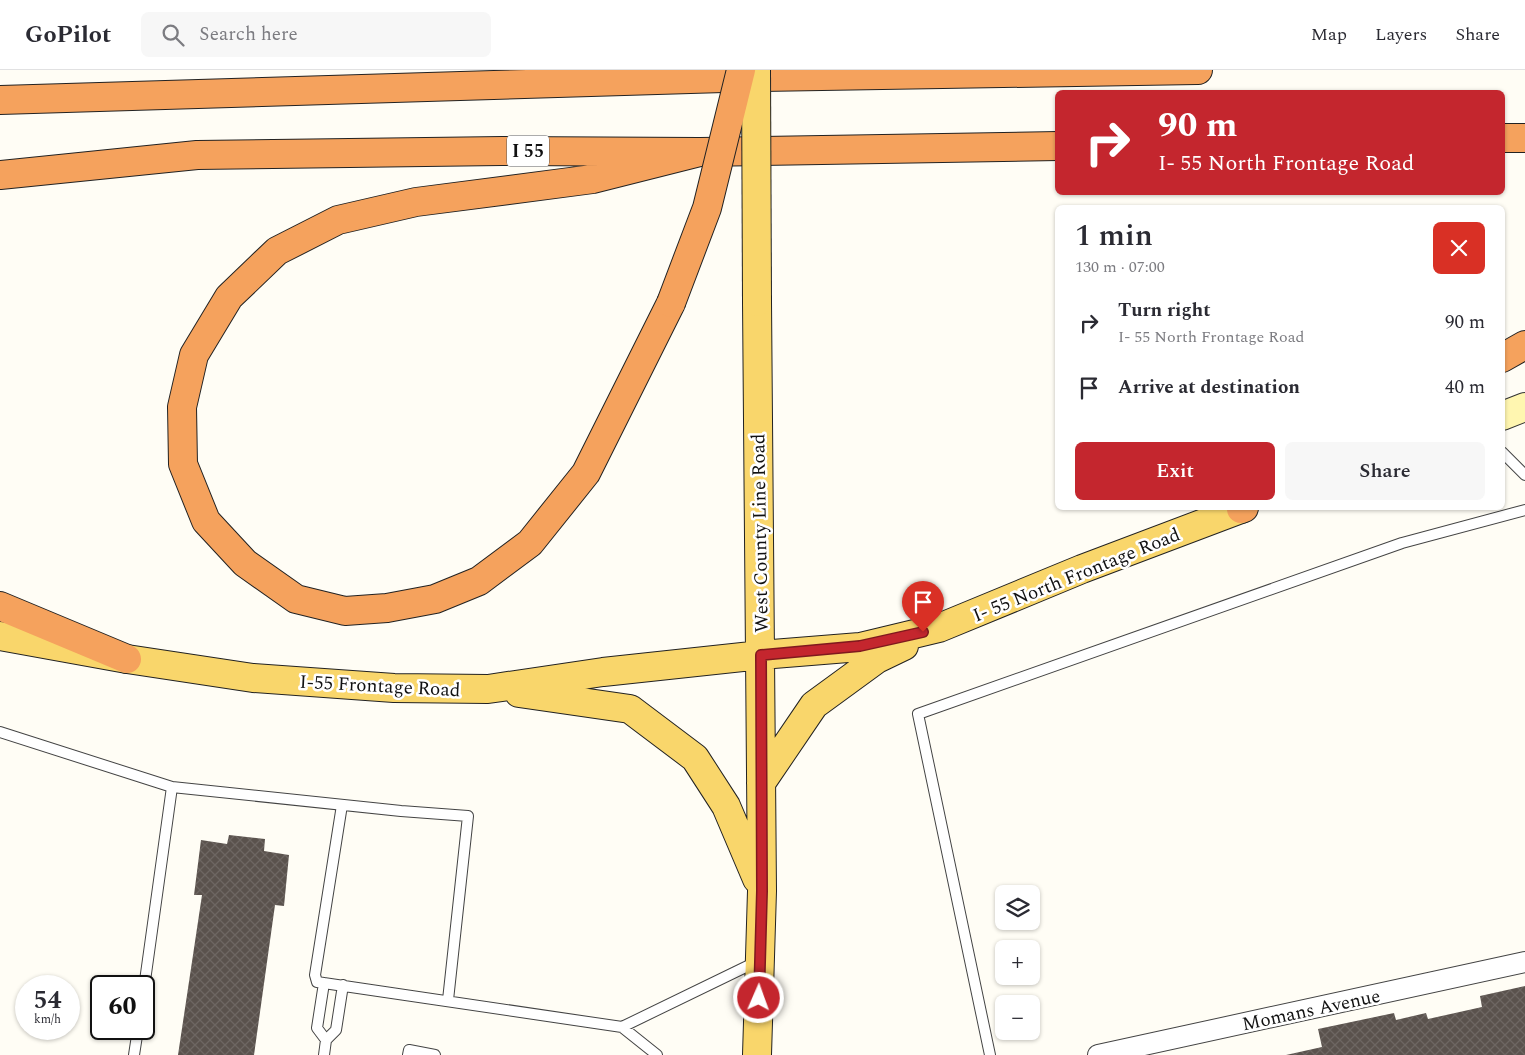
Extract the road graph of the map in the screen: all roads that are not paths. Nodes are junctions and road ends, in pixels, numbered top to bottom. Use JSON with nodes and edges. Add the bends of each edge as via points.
{"nodes":[{"id":1,"x":741,"y":70,"type":"edge"},
{"id":2,"x":756,"y":70,"type":"edge"},
{"id":3,"x":1198,"y":70,"type":"edge"},
{"id":4,"x":0,"y":100,"type":"edge"},
{"id":5,"x":1505,"y":138,"type":"edge"},
{"id":6,"x":1525,"y":138,"type":"edge"},
{"id":7,"x":1055,"y":146,"type":"edge"},
{"id":8,"x":700,"y":152,"type":"junction"},
{"id":9,"x":0,"y":175,"type":"edge"},
{"id":10,"x":1525,"y":346,"type":"edge"},
{"id":11,"x":1505,"y":356,"type":"edge"},
{"id":12,"x":1525,"y":407,"type":"edge"},
{"id":13,"x":1505,"y":415,"type":"edge"},
{"id":14,"x":1505,"y":455,"type":"edge"},
{"id":15,"x":1525,"y":474,"type":"edge"},
{"id":16,"x":1239,"y":510,"type":"edge"},
{"id":17,"x":1525,"y":510,"type":"edge"},
{"id":18,"x":0,"y":606,"type":"edge"},
{"id":19,"x":939,"y":628,"type":"junction"},
{"id":20,"x":0,"y":636,"type":"edge"},
{"id":21,"x":761,"y":655,"type":"junction"},
{"id":22,"x":127,"y":659,"type":"junction"},
{"id":23,"x":488,"y":689,"type":"junction"},
{"id":24,"x":0,"y":732,"type":"edge"},
{"id":25,"x":762,"y":783,"type":"junction"},
{"id":26,"x":172,"y":787,"type":"junction"},
{"id":27,"x":342,"y":805,"type":"junction"},
{"id":28,"x":762,"y":891,"type":"junction"},
{"id":29,"x":760,"y":960,"type":"junction"},
{"id":30,"x":1525,"y":962,"type":"edge"},
{"id":31,"x":146,"y":975,"type":"edge"},
{"id":32,"x":324,"y":983,"type":"junction"},
{"id":33,"x":343,"y":985,"type":"junction"},
{"id":34,"x":448,"y":1000,"type":"junction"},
{"id":35,"x":622,"y":1026,"type":"junction"},
{"id":36,"x":136,"y":1040,"type":"edge"},
{"id":37,"x":326,"y":1040,"type":"junction"},
{"id":38,"x":134,"y":1055,"type":"edge"},
{"id":39,"x":324,"y":1055,"type":"edge"},
{"id":40,"x":408,"y":1055,"type":"edge"},
{"id":41,"x":435,"y":1055,"type":"edge"},
{"id":42,"x":657,"y":1055,"type":"edge"},
{"id":43,"x":758,"y":1055,"type":"edge"},
{"id":44,"x":990,"y":1055,"type":"edge"},
{"id":45,"x":1098,"y":1055,"type":"edge"}],
"edges":[{"from":1,"to":8,"type":"highway","bridge":true,"via":[[707,208],[671,303],[586,473],[530,543],[479,580],[434,599],[387,608],[345,611],[296,599],[245,563],[206,521],[183,464],[182,407],[194,354],[229,297],[277,251],[338,220],[416,202],[593,179]]},
{"from":2,"to":21,"type":"main road","name":"West County Line Road","bridge":true},
{"from":3,"to":4,"type":"highway","via":[[757,77]]},
{"from":5,"to":6,"type":"highway"},
{"from":7,"to":8,"type":"highway","number":"I 55"},
{"from":8,"to":9,"type":"highway","number":"I 55","via":[[198,155]]},
{"from":10,"to":11,"type":"highway"},
{"from":12,"to":13,"type":"street"},
{"from":14,"to":15,"type":"lane"},
{"from":16,"to":19,"type":"main road","name":"I- 55 North Frontage Road","via":[[1082,569]]},
{"from":17,"to":44,"type":"lane","via":[[1402,543],[918,714]]},
{"from":18,"to":22,"type":"highway"},
{"from":19,"to":21,"type":"main road","name":"I- 55 North Frontage Road","via":[[860,646]]},
{"from":19,"to":25,"type":"main road","via":[[877,659],[814,705]]},
{"from":20,"to":22,"type":"main road","name":"I-55 Frontage Road"},
{"from":21,"to":23,"type":"main road","name":"I-55 Frontage Road","via":[[603,672]]},
{"from":21,"to":25,"type":"main road","name":"West County Line Road"},
{"from":22,"to":23,"type":"main road","name":"I-55 Frontage Road","via":[[253,678],[394,688]]},
{"from":23,"to":28,"type":"main road","via":[[630,709],[695,758],[726,806]]},
{"from":24,"to":26,"type":"lane"},
{"from":25,"to":28,"type":"main road","name":"West County Line Road"},
{"from":26,"to":27,"type":"lane"},
{"from":26,"to":31,"type":"lane"},
{"from":27,"to":32,"type":"lane","via":[[315,975],[317,982]]},
{"from":27,"to":34,"type":"lane","via":[[468,816]]},
{"from":28,"to":29,"type":"main road","name":"West County Line Road"},
{"from":29,"to":35,"type":"lane"},
{"from":29,"to":43,"type":"main road","name":"West County Line Road"},
{"from":30,"to":45,"type":"street","name":"Momans Avenue"},
{"from":32,"to":33,"type":"lane"},
{"from":32,"to":37,"type":"lane","via":[[317,1028]]},
{"from":33,"to":34,"type":"lane"},
{"from":33,"to":37,"type":"lane","via":[[336,1030]]},
{"from":34,"to":35,"type":"lane"},
{"from":35,"to":42,"type":"lane"},
{"from":36,"to":38,"type":"lane"},
{"from":37,"to":39,"type":"lane"},
{"from":40,"to":41,"type":"lane","via":[[409,1050]]}]}
